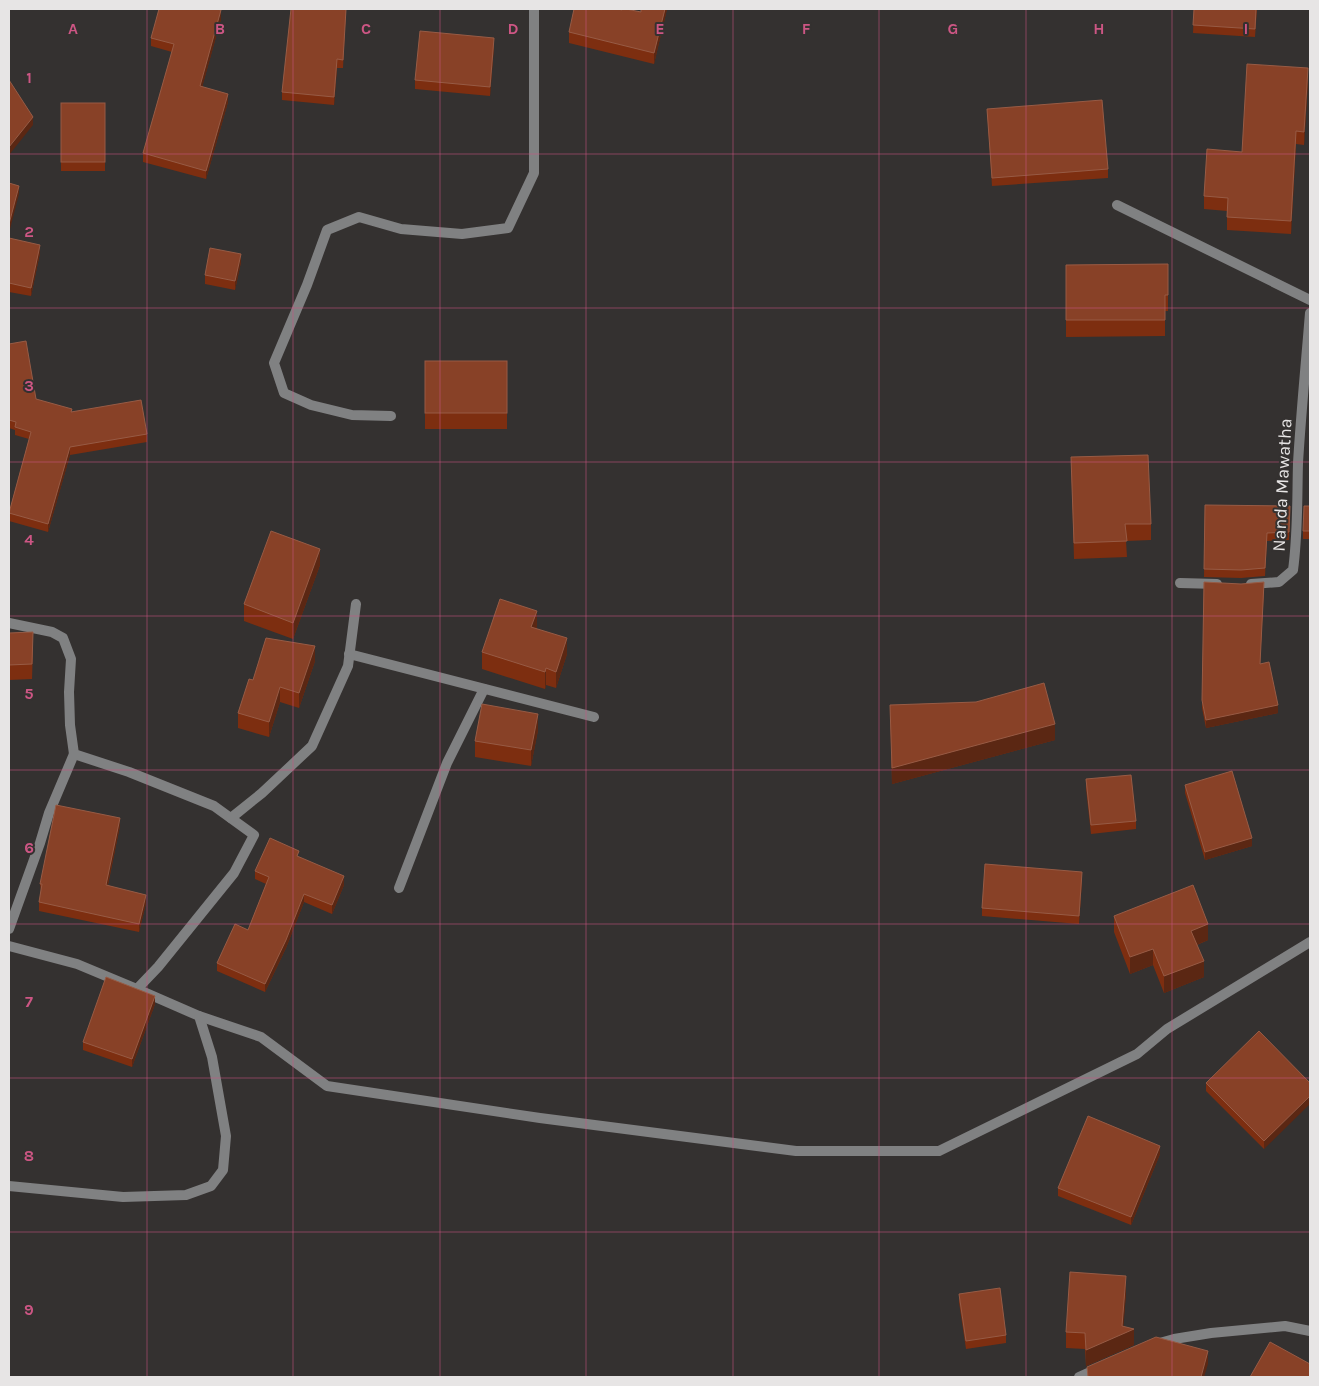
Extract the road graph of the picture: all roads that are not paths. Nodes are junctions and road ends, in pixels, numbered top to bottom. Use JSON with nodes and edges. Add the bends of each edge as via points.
{"nodes":[{"id":1,"x":534,"y":9,"type":"edge"},
{"id":2,"x":1116,"y":205,"type":"dead end"},
{"id":3,"x":1310,"y":300,"type":"edge"},
{"id":4,"x":1310,"y":313,"type":"edge"},
{"id":5,"x":391,"y":416,"type":"dead end"},
{"id":6,"x":1180,"y":583,"type":"dead end"},
{"id":7,"x":1224,"y":584,"type":"edge"},
{"id":8,"x":1241,"y":585,"type":"edge"},
{"id":9,"x":356,"y":604,"type":"dead end"},
{"id":10,"x":9,"y":623,"type":"edge"},
{"id":11,"x":350,"y":654,"type":"junction"},
{"id":12,"x":484,"y":688,"type":"junction"},
{"id":13,"x":594,"y":717,"type":"dead end"},
{"id":14,"x":74,"y":754,"type":"junction"},
{"id":15,"x":230,"y":818,"type":"junction"},
{"id":16,"x":399,"y":888,"type":"dead end"},
{"id":17,"x":9,"y":929,"type":"edge"},
{"id":18,"x":1310,"y":942,"type":"edge"},
{"id":19,"x":9,"y":946,"type":"edge"},
{"id":20,"x":137,"y":988,"type":"junction"},
{"id":21,"x":199,"y":1016,"type":"junction"},
{"id":22,"x":9,"y":1186,"type":"edge"},
{"id":23,"x":1310,"y":1331,"type":"edge"},
{"id":24,"x":1150,"y":1346,"type":"edge"},
{"id":25,"x":1106,"y":1366,"type":"edge"},
{"id":26,"x":1079,"y":1377,"type":"edge"}],
"edges":[{"from":1,"to":5,"type":"street","via":[[534,173],[508,228],[462,234],[401,230],[359,216],[326,230],[274,363],[284,393],[311,405],[352,414]]},
{"from":2,"to":3,"type":"street"},
{"from":4,"to":8,"type":"street","name":"Nanda Mawatha","via":[[1293,570],[1279,582]]},
{"from":6,"to":7,"type":"street"},
{"from":9,"to":11,"type":"street"},
{"from":10,"to":14,"type":"street","via":[[52,632],[63,638],[71,659],[70,725]]},
{"from":11,"to":12,"type":"street"},
{"from":11,"to":15,"type":"street","via":[[348,666],[312,746],[262,794]]},
{"from":12,"to":13,"type":"street"},
{"from":12,"to":16,"type":"street","via":[[447,763]]},
{"from":14,"to":15,"type":"street","via":[[214,806]]},
{"from":14,"to":17,"type":"street","via":[[49,813]]},
{"from":15,"to":20,"type":"street","via":[[254,835],[234,873],[158,967]]},
{"from":18,"to":21,"type":"street","via":[[1166,1029],[1137,1054],[939,1151],[796,1150],[326,1086],[261,1037]]},
{"from":19,"to":20,"type":"street","via":[[78,964]]},
{"from":20,"to":21,"type":"street"},
{"from":21,"to":22,"type":"street","via":[[212,1058],[226,1136],[224,1170],[210,1186],[186,1195],[123,1196]]},
{"from":23,"to":24,"type":"street","via":[[1286,1326],[1211,1333],[1174,1338]]},
{"from":25,"to":26,"type":"street"}]}
